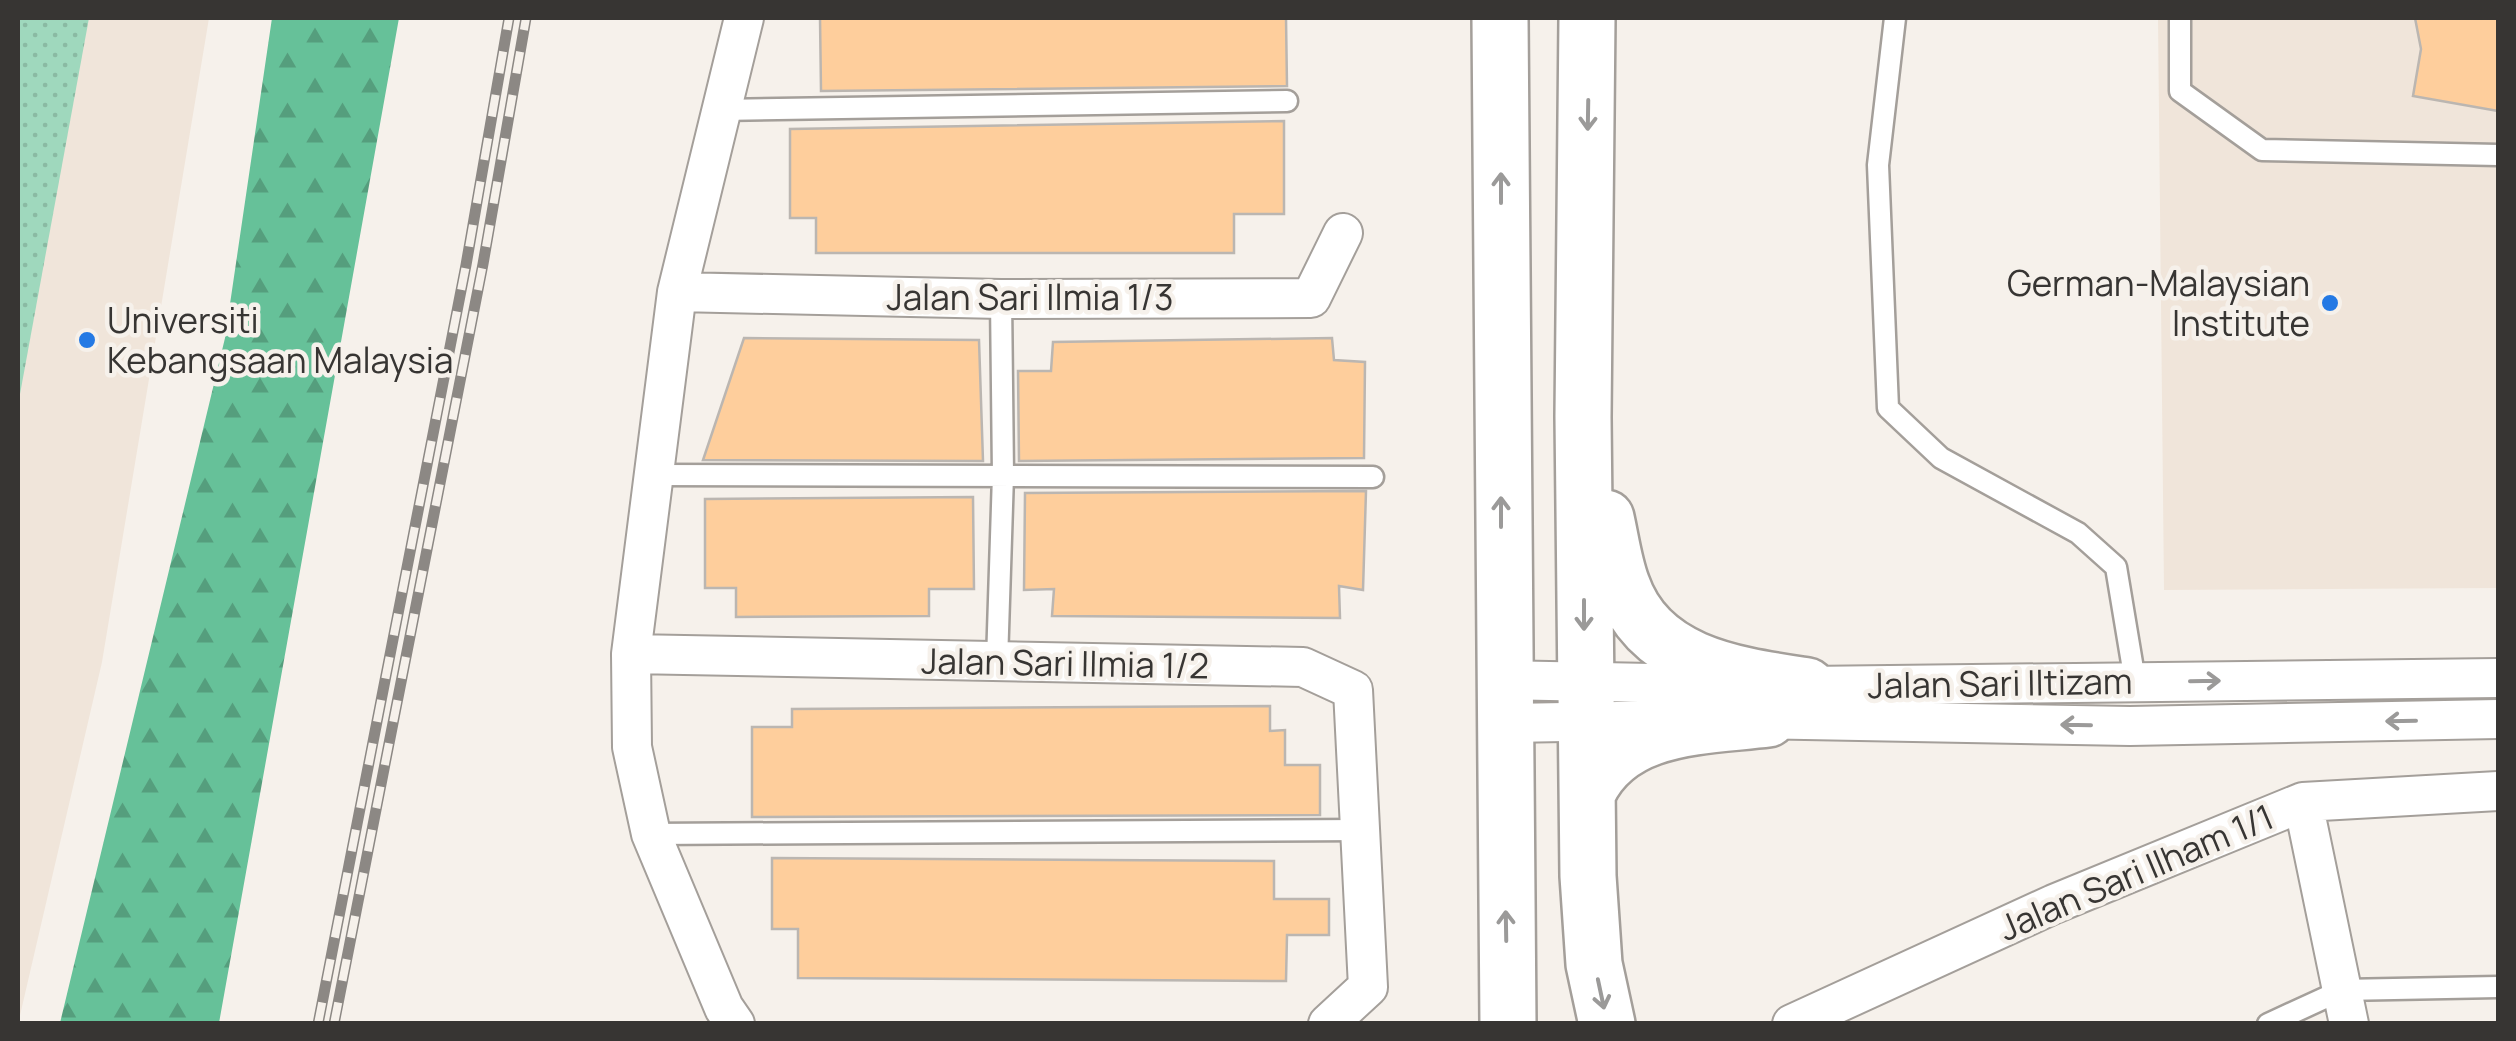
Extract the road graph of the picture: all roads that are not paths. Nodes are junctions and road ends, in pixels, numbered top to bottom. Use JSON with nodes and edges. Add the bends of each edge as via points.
{"nodes":[{"id":1,"x":744,"y":18,"type":"edge"},
{"id":2,"x":1500,"y":18,"type":"edge"},
{"id":3,"x":1587,"y":18,"type":"edge"},
{"id":4,"x":1894,"y":18,"type":"edge"},
{"id":5,"x":2180,"y":18,"type":"edge"},
{"id":6,"x":1288,"y":101,"type":"dead end"},
{"id":7,"x":720,"y":110,"type":"junction"},
{"id":8,"x":2498,"y":155,"type":"edge"},
{"id":9,"x":1342,"y":233,"type":"dead end"},
{"id":10,"x":677,"y":292,"type":"junction"},
{"id":11,"x":1001,"y":298,"type":"junction"},
{"id":12,"x":1583,"y":417,"type":"junction"},
{"id":13,"x":651,"y":475,"type":"junction"},
{"id":14,"x":1003,"y":475,"type":"junction"},
{"id":15,"x":1372,"y":477,"type":"dead end"},
{"id":16,"x":632,"y":654,"type":"junction"},
{"id":17,"x":997,"y":662,"type":"junction"},
{"id":18,"x":2498,"y":678,"type":"edge"},
{"id":19,"x":2135,"y":682,"type":"junction"},
{"id":20,"x":1584,"y":700,"type":"junction"},
{"id":21,"x":1503,"y":701,"type":"junction"},
{"id":22,"x":1788,"y":703,"type":"junction"},
{"id":23,"x":2498,"y":719,"type":"edge"},
{"id":24,"x":2498,"y":791,"type":"edge"},
{"id":25,"x":1588,"y":792,"type":"junction"},
{"id":26,"x":2304,"y":802,"type":"junction"},
{"id":27,"x":1363,"y":830,"type":"junction"},
{"id":28,"x":651,"y":834,"type":"junction"},
{"id":29,"x":2498,"y":987,"type":"edge"},
{"id":30,"x":2346,"y":1007,"type":"edge"},
{"id":31,"x":735,"y":1024,"type":"edge"},
{"id":32,"x":1328,"y":1024,"type":"edge"},
{"id":33,"x":1508,"y":1024,"type":"edge"},
{"id":34,"x":1607,"y":1024,"type":"edge"},
{"id":35,"x":1792,"y":1024,"type":"edge"},
{"id":36,"x":2268,"y":1024,"type":"edge"}],
"edges":[{"from":1,"to":7,"type":"street"},
{"from":21,"to":2,"type":"street","one_way":true},
{"from":3,"to":12,"type":"street","one_way":true},
{"from":4,"to":19,"type":"lane","via":[[1878,165],[1888,408],[1941,458],[2078,533],[2116,568]]},
{"from":5,"to":8,"type":"lane","via":[[2180,91],[2262,150]]},
{"from":6,"to":7,"type":"lane"},
{"from":7,"to":10,"type":"street"},
{"from":9,"to":11,"type":"street","name":"Jalan Sari Ilmia 1/3","via":[[1311,298]]},
{"from":10,"to":11,"type":"street","name":"Jalan Sari Ilmia 1/3"},
{"from":10,"to":13,"type":"street"},
{"from":11,"to":14,"type":"lane"},
{"from":12,"to":20,"type":"street","one_way":true},
{"from":12,"to":22,"type":"street","via":[[1622,588],[1645,626],[1677,654],[1743,676]]},
{"from":13,"to":14,"type":"lane"},
{"from":13,"to":16,"type":"street"},
{"from":14,"to":15,"type":"lane"},
{"from":14,"to":17,"type":"lane"},
{"from":16,"to":17,"type":"street","name":"Jalan Sari Ilmia 1/2"},
{"from":16,"to":28,"type":"street","via":[[632,747]]},
{"from":17,"to":27,"type":"street","name":"Jalan Sari Ilmia 1/2","via":[[1302,667],[1353,690]]},
{"from":19,"to":18,"type":"street","name":"Jalan Sari Iltizam","one_way":true},
{"from":19,"to":22,"type":"street","name":"Jalan Sari Iltizam"},
{"from":20,"to":21,"type":"street","name":"Jalan Sari Iltizam"},
{"from":20,"to":22,"type":"street","name":"Jalan Sari Iltizam"},
{"from":20,"to":22,"type":"street","name":"Jalan Sari Iltizam"},
{"from":20,"to":25,"type":"street"},
{"from":33,"to":21,"type":"street","one_way":true},
{"from":23,"to":22,"type":"street","name":"Jalan Sari Iltizam","one_way":true,"via":[[2130,726]]},
{"from":22,"to":25,"type":"street","via":[[1658,732],[1600,768]]},
{"from":24,"to":26,"type":"street","name":"Jalan Sari Ilham 1/1"},
{"from":25,"to":34,"type":"street","one_way":true,"via":[[1594,964]]},
{"from":26,"to":30,"type":"street"},
{"from":26,"to":35,"type":"street","name":"Jalan Sari Ilham 1/1","via":[[2054,904]]},
{"from":27,"to":28,"type":"lane"},
{"from":27,"to":32,"type":"street","via":[[1368,987]]},
{"from":28,"to":31,"type":"street"},
{"from":29,"to":30,"type":"lane"},
{"from":30,"to":36,"type":"lane"}]}
